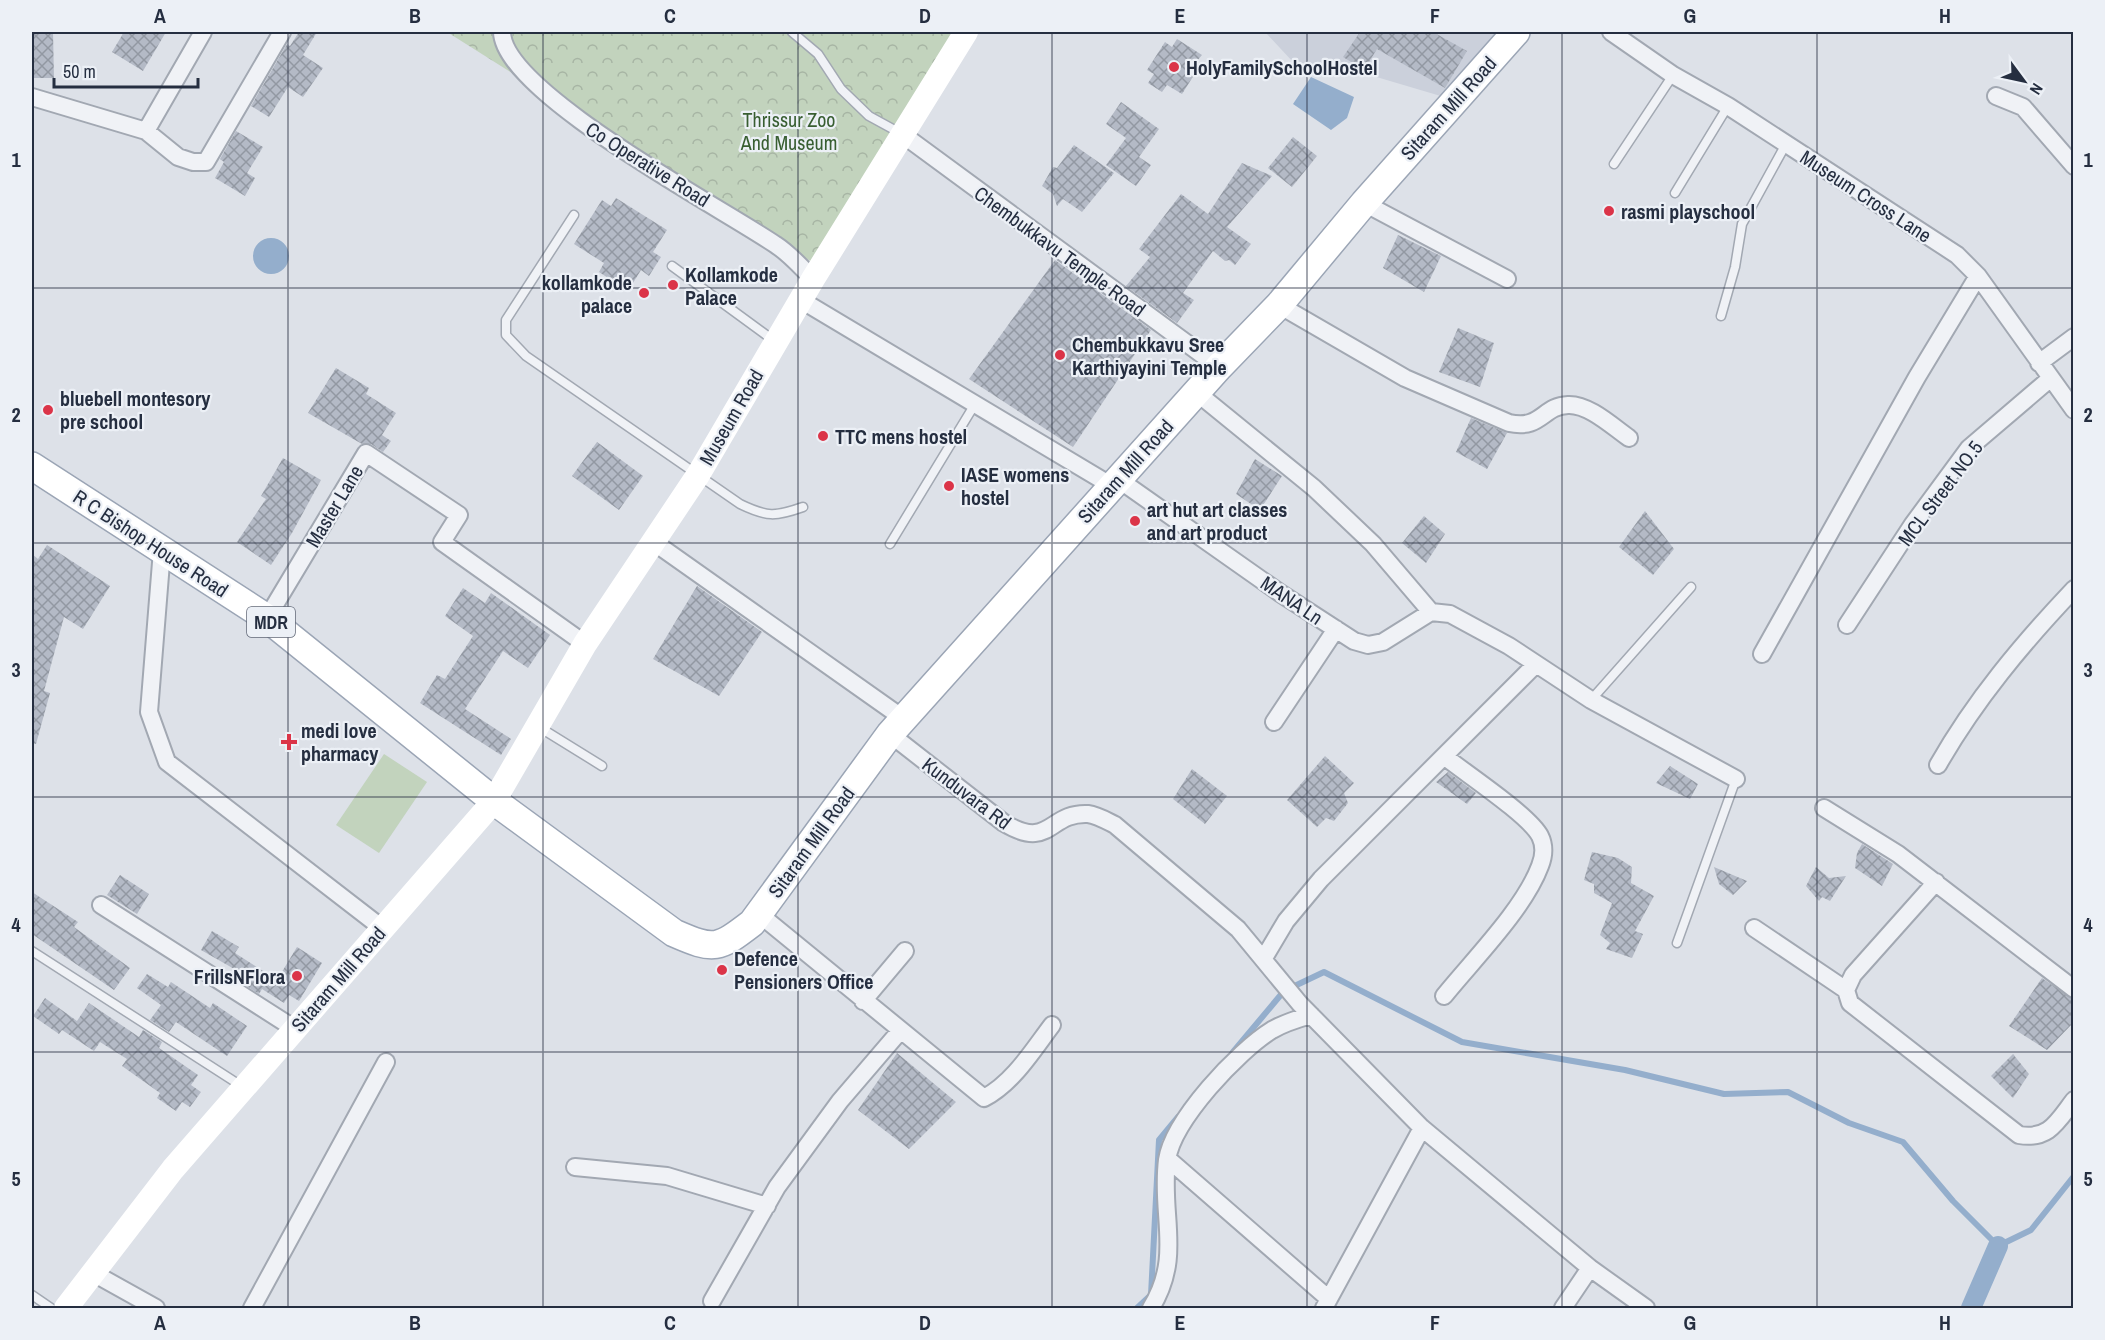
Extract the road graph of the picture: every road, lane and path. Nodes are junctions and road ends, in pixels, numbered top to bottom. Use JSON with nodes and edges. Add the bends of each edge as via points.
{"nodes":[{"id":1,"x":203,"y":32,"type":"edge"},
{"id":2,"x":282,"y":32,"type":"edge"},
{"id":3,"x":502,"y":32,"type":"edge"},
{"id":4,"x":792,"y":32,"type":"edge"},
{"id":5,"x":966,"y":32,"type":"edge"},
{"id":6,"x":1516,"y":32,"type":"edge"},
{"id":7,"x":1611,"y":32,"type":"edge"},
{"id":8,"x":1673,"y":75,"type":"junction"},
{"id":9,"x":1996,"y":96,"type":"dead end"},
{"id":10,"x":32,"y":97,"type":"edge"},
{"id":11,"x":1728,"y":106,"type":"junction"},
{"id":12,"x":146,"y":130,"type":"junction"},
{"id":13,"x":902,"y":134,"type":"junction"},
{"id":14,"x":1786,"y":144,"type":"junction"},
{"id":15,"x":1614,"y":164,"type":"dead end"},
{"id":16,"x":2073,"y":166,"type":"edge"},
{"id":17,"x":1675,"y":193,"type":"dead end"},
{"id":18,"x":1364,"y":203,"type":"junction"},
{"id":19,"x":574,"y":215,"type":"dead end"},
{"id":20,"x":672,"y":266,"type":"dead end"},
{"id":21,"x":1978,"y":276,"type":"junction"},
{"id":22,"x":1507,"y":279,"type":"dead end"},
{"id":23,"x":807,"y":290,"type":"junction"},
{"id":24,"x":1279,"y":305,"type":"junction"},
{"id":25,"x":1721,"y":316,"type":"dead end"},
{"id":26,"x":2073,"y":337,"type":"edge"},
{"id":27,"x":775,"y":342,"type":"junction"},
{"id":28,"x":2039,"y":363,"type":"junction"},
{"id":29,"x":1218,"y":367,"type":"junction"},
{"id":30,"x":2051,"y":378,"type":"junction"},
{"id":31,"x":1196,"y":392,"type":"junction"},
{"id":32,"x":975,"y":404,"type":"junction"},
{"id":33,"x":2073,"y":410,"type":"edge"},
{"id":34,"x":1629,"y":438,"type":"dead end"},
{"id":35,"x":32,"y":466,"type":"edge"},
{"id":36,"x":698,"y":475,"type":"junction"},
{"id":37,"x":1115,"y":483,"type":"junction"},
{"id":38,"x":803,"y":507,"type":"dead end"},
{"id":39,"x":655,"y":543,"type":"junction"},
{"id":40,"x":890,"y":543,"type":"dead end"},
{"id":41,"x":162,"y":550,"type":"junction"},
{"id":42,"x":1691,"y":587,"type":"dead end"},
{"id":43,"x":2073,"y":589,"type":"edge"},
{"id":44,"x":1431,"y":612,"type":"junction"},
{"id":45,"x":267,"y":618,"type":"junction"},
{"id":46,"x":1847,"y":625,"type":"dead end"},
{"id":47,"x":1336,"y":629,"type":"junction"},
{"id":48,"x":585,"y":644,"type":"junction"},
{"id":49,"x":1762,"y":654,"type":"dead end"},
{"id":50,"x":1536,"y":664,"type":"junction"},
{"id":51,"x":1591,"y":700,"type":"junction"},
{"id":52,"x":1274,"y":722,"type":"dead end"},
{"id":53,"x":537,"y":726,"type":"junction"},
{"id":54,"x":897,"y":727,"type":"junction"},
{"id":55,"x":1444,"y":756,"type":"junction"},
{"id":56,"x":1938,"y":765,"type":"dead end"},
{"id":57,"x":602,"y":766,"type":"dead end"},
{"id":58,"x":1736,"y":779,"type":"joint"},
{"id":59,"x":494,"y":801,"type":"junction"},
{"id":60,"x":1824,"y":808,"type":"dead end"},
{"id":61,"x":1936,"y":882,"type":"junction"},
{"id":62,"x":101,"y":905,"type":"dead end"},
{"id":63,"x":759,"y":914,"type":"junction"},
{"id":64,"x":382,"y":928,"type":"junction"},
{"id":65,"x":1754,"y":928,"type":"dead end"},
{"id":66,"x":1677,"y":943,"type":"dead end"},
{"id":67,"x":32,"y":951,"type":"edge"},
{"id":68,"x":905,"y":951,"type":"dead end"},
{"id":69,"x":1264,"y":958,"type":"junction"},
{"id":70,"x":2073,"y":988,"type":"edge"},
{"id":71,"x":1846,"y":990,"type":"junction"},
{"id":72,"x":1444,"y":996,"type":"dead end"},
{"id":73,"x":863,"y":1001,"type":"junction"},
{"id":74,"x":1305,"y":1009,"type":"junction"},
{"id":75,"x":1052,"y":1025,"type":"dead end"},
{"id":76,"x":295,"y":1029,"type":"junction"},
{"id":77,"x":900,"y":1031,"type":"junction"},
{"id":78,"x":386,"y":1062,"type":"dead end"},
{"id":79,"x":244,"y":1088,"type":"junction"},
{"id":80,"x":2073,"y":1100,"type":"edge"},
{"id":81,"x":1422,"y":1128,"type":"junction"},
{"id":82,"x":1168,"y":1159,"type":"junction"},
{"id":83,"x":575,"y":1167,"type":"dead end"},
{"id":84,"x":767,"y":1206,"type":"junction"},
{"id":85,"x":1590,"y":1268,"type":"junction"},
{"id":86,"x":95,"y":1274,"type":"junction"},
{"id":87,"x":32,"y":1295,"type":"edge"},
{"id":88,"x":712,"y":1301,"type":"dead end"},
{"id":89,"x":1326,"y":1304,"type":"edge"},
{"id":90,"x":51,"y":1308,"type":"edge"},
{"id":91,"x":66,"y":1308,"type":"edge"},
{"id":92,"x":156,"y":1308,"type":"edge"},
{"id":93,"x":252,"y":1308,"type":"edge"},
{"id":94,"x":1151,"y":1308,"type":"edge"},
{"id":95,"x":1563,"y":1308,"type":"edge"},
{"id":96,"x":1646,"y":1308,"type":"edge"}],
"edges":[{"from":1,"to":12,"type":"street"},
{"from":2,"to":12,"type":"street","via":[[206,162],[178,157]]},
{"from":3,"to":23,"type":"street","name":"Co Operative Road","via":[[519,66],[580,122],[777,246]]},
{"from":4,"to":13,"type":"lane","via":[[818,54],[841,89],[869,116]]},
{"from":5,"to":13,"type":"main road","name":"Museum Road"},
{"from":6,"to":18,"type":"main road","name":"Sitaram Mill Road"},
{"from":7,"to":8,"type":"street","name":"Museum Cross Lane"},
{"from":8,"to":11,"type":"street","name":"Museum Cross Lane"},
{"from":8,"to":15,"type":"lane"},
{"from":9,"to":16,"type":"street","via":[[2023,107]]},
{"from":10,"to":12,"type":"street"},
{"from":11,"to":14,"type":"street","name":"Museum Cross Lane"},
{"from":11,"to":17,"type":"lane"},
{"from":13,"to":23,"type":"main road","name":"Museum Road"},
{"from":13,"to":29,"type":"street","name":"Chembukkavu Temple Road"},
{"from":14,"to":21,"type":"street","name":"Museum Cross Lane","via":[[1957,255]]},
{"from":14,"to":25,"type":"lane","via":[[1742,224]]},
{"from":18,"to":22,"type":"street"},
{"from":18,"to":24,"type":"main road","name":"Sitaram Mill Road"},
{"from":19,"to":36,"type":"lane","via":[[506,320],[506,335],[526,356]]},
{"from":20,"to":27,"type":"lane"},
{"from":21,"to":28,"type":"street","name":"Museum Cross Lane"},
{"from":21,"to":49,"type":"street"},
{"from":23,"to":27,"type":"main road","name":"Museum Road"},
{"from":23,"to":32,"type":"street","name":"Co Operative Road"},
{"from":24,"to":29,"type":"main road","name":"Sitaram Mill Road"},
{"from":24,"to":34,"type":"street","via":[[1405,378],[1509,423],[1533,423],[1550,411],[1569,405],[1585,409]]},
{"from":26,"to":28,"type":"street"},
{"from":27,"to":36,"type":"main road","name":"Museum Road"},
{"from":28,"to":30,"type":"street","name":"Museum Cross Lane"},
{"from":29,"to":31,"type":"main road","name":"Sitaram Mill Road"},
{"from":30,"to":33,"type":"street","name":"Museum Cross Lane"},
{"from":30,"to":46,"type":"street","name":"MCL Street NO.5","via":[[1969,448]]},
{"from":31,"to":37,"type":"main road","name":"Sitaram Mill Road"},
{"from":31,"to":44,"type":"street","via":[[1314,488],[1372,544]]},
{"from":32,"to":37,"type":"street","name":"MANA Ln"},
{"from":32,"to":40,"type":"lane"},
{"from":35,"to":41,"type":"main road","name":"R C Bishop House Road","number":"MDR"},
{"from":36,"to":38,"type":"lane","via":[[759,513],[778,516]]},
{"from":36,"to":39,"type":"main road","name":"Museum Road"},
{"from":37,"to":47,"type":"street","name":"MANA Ln"},
{"from":37,"to":54,"type":"main road","name":"Sitaram Mill Road"},
{"from":39,"to":48,"type":"main road","name":"Museum Road"},
{"from":39,"to":54,"type":"street","name":"Kunduvara Rd"},
{"from":41,"to":45,"type":"main road","name":"R C Bishop House Road","number":"MDR"},
{"from":41,"to":64,"type":"street","via":[[149,712],[167,762]]},
{"from":42,"to":51,"type":"lane"},
{"from":43,"to":56,"type":"street","via":[[1984,693]]},
{"from":44,"to":47,"type":"street","name":"MANA Ln","via":[[1383,642],[1368,645]]},
{"from":44,"to":50,"type":"street","via":[[1450,614]]},
{"from":45,"to":48,"type":"street","name":"Master Lane","via":[[366,453],[459,515],[442,542]]},
{"from":45,"to":59,"type":"main road","name":"R C Bishop House Road","number":"MDR"},
{"from":47,"to":52,"type":"street"},
{"from":48,"to":53,"type":"main road","name":"Museum Road"},
{"from":50,"to":51,"type":"street"},
{"from":50,"to":55,"type":"street"},
{"from":51,"to":58,"type":"street"},
{"from":53,"to":57,"type":"lane"},
{"from":53,"to":59,"type":"main road","name":"Museum Road"},
{"from":54,"to":63,"type":"main road","name":"Sitaram Mill Road"},
{"from":54,"to":69,"type":"street","name":"Kunduvara Rd","via":[[1004,823],[1023,834],[1038,835],[1075,815],[1092,814],[1115,825],[1238,929]]},
{"from":55,"to":69,"type":"street","via":[[1321,879],[1286,921]]},
{"from":55,"to":72,"type":"street","via":[[1524,818],[1539,834],[1545,850],[1540,867],[1515,908]]},
{"from":58,"to":66,"type":"lane"},
{"from":59,"to":63,"type":"main road","name":"Sitaram Mill Road","via":[[674,933],[702,945],[724,944]]},
{"from":59,"to":64,"type":"main road","name":"Sitaram Mill Road"},
{"from":60,"to":61,"type":"street"},
{"from":61,"to":70,"type":"street"},
{"from":61,"to":71,"type":"street","via":[[1853,975]]},
{"from":62,"to":76,"type":"street"},
{"from":63,"to":73,"type":"street"},
{"from":64,"to":76,"type":"main road","name":"Sitaram Mill Road"},
{"from":65,"to":71,"type":"street"},
{"from":67,"to":79,"type":"lane"},
{"from":68,"to":73,"type":"street"},
{"from":69,"to":74,"type":"street","name":"Kunduvara Rd"},
{"from":71,"to":80,"type":"street","via":[[1850,1003],[2019,1135],[2045,1134]]},
{"from":73,"to":77,"type":"street"},
{"from":74,"to":81,"type":"street","name":"Kunduvara Rd"},
{"from":74,"to":82,"type":"street","via":[[1245,1053],[1184,1119],[1173,1138]]},
{"from":75,"to":77,"type":"street","via":[[1028,1058],[984,1098]]},
{"from":76,"to":79,"type":"main road","name":"Sitaram Mill Road"},
{"from":77,"to":84,"type":"street","via":[[840,1101]]},
{"from":78,"to":93,"type":"street"},
{"from":79,"to":86,"type":"main road","name":"Sitaram Mill Road","via":[[173,1169]]},
{"from":81,"to":85,"type":"street","name":"Kunduvara Rd"},
{"from":81,"to":89,"type":"street"},
{"from":82,"to":89,"type":"street"},
{"from":82,"to":94,"type":"street","via":[[1170,1251],[1167,1277]]},
{"from":83,"to":84,"type":"street","via":[[667,1176]]},
{"from":84,"to":88,"type":"street"},
{"from":85,"to":95,"type":"street"},
{"from":85,"to":96,"type":"street","name":"Kunduvara Rd"},
{"from":86,"to":91,"type":"main road","name":"Sitaram Mill Road"},
{"from":86,"to":92,"type":"street"},
{"from":87,"to":90,"type":"lane"}]}
